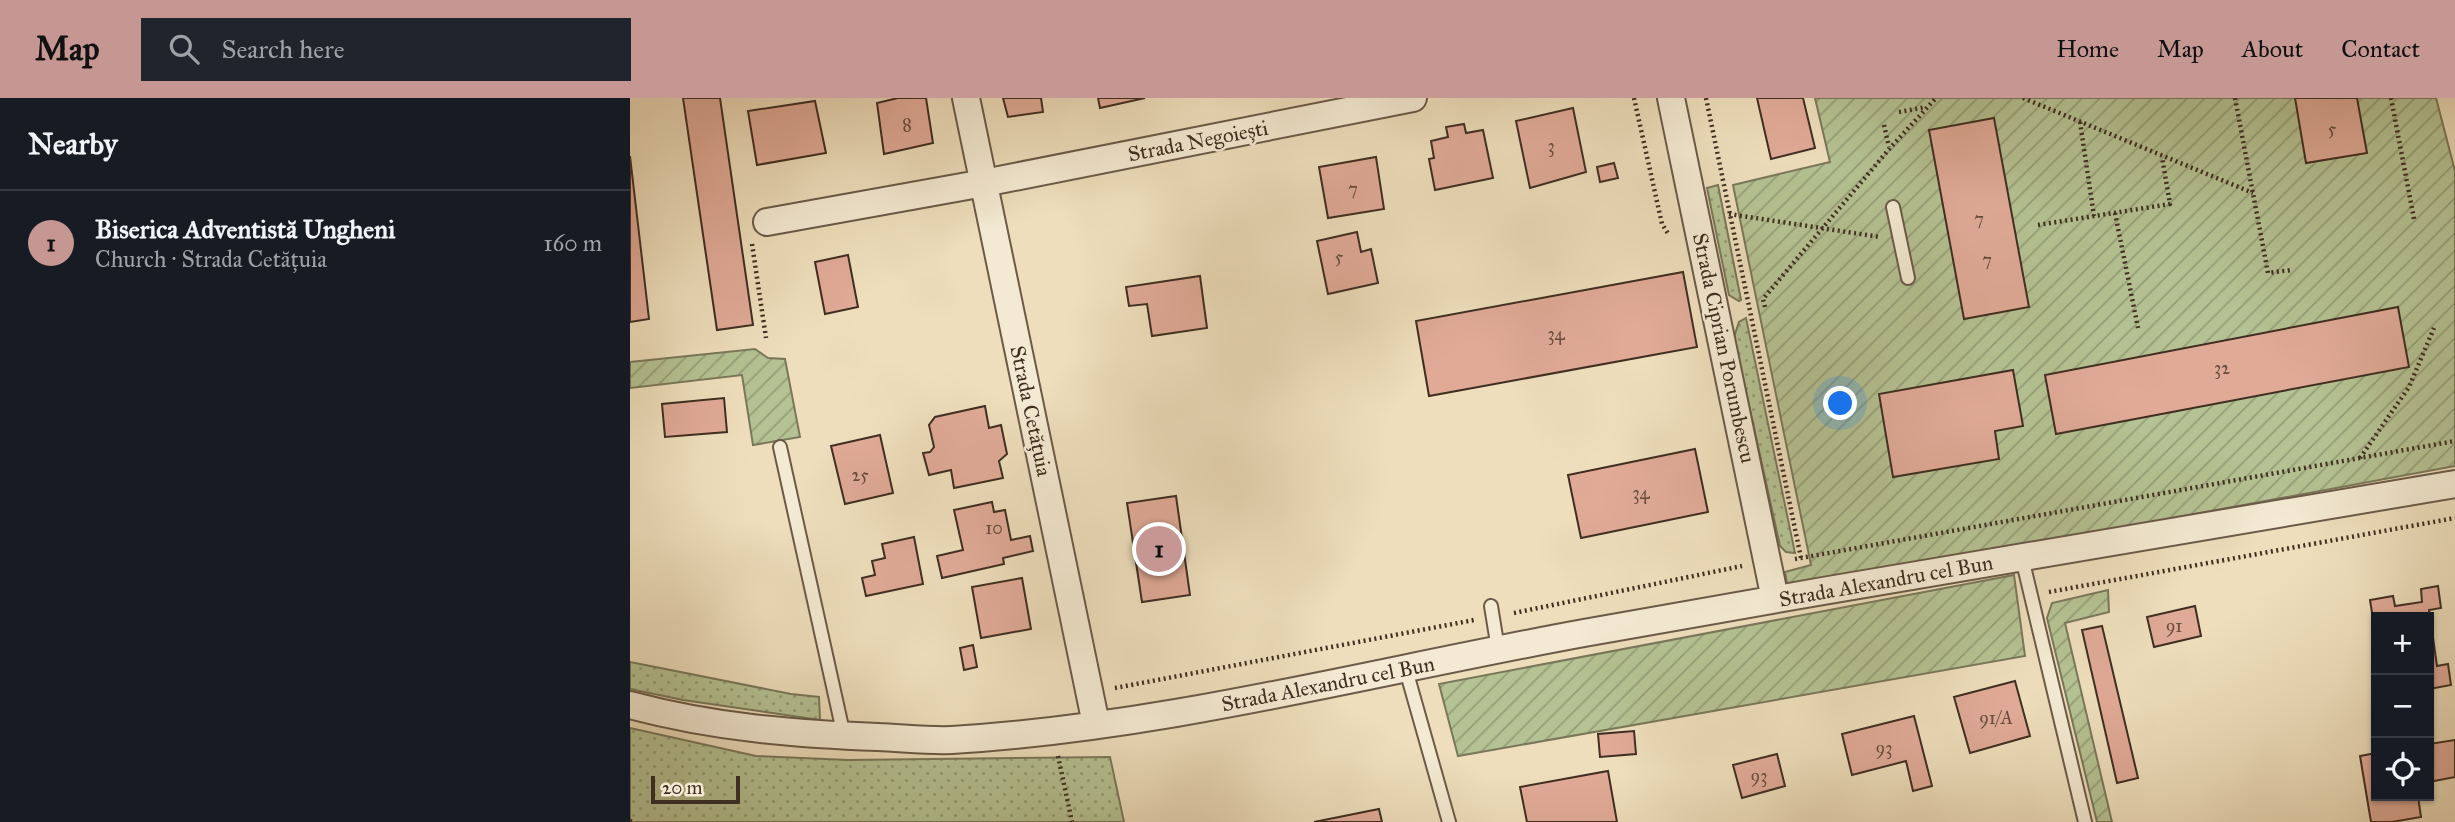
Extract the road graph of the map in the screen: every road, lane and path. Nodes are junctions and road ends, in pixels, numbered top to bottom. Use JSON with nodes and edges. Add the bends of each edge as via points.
{"nodes":[{"id":1,"x":966,"y":98,"type":"edge"},
{"id":2,"x":1413,"y":98,"type":"edge"},
{"id":3,"x":1671,"y":98,"type":"edge"},
{"id":4,"x":1706,"y":98,"type":"edge"},
{"id":5,"x":1936,"y":98,"type":"edge"},
{"id":6,"x":2023,"y":98,"type":"edge"},
{"id":7,"x":2235,"y":98,"type":"edge"},
{"id":8,"x":2391,"y":98,"type":"edge"},
{"id":9,"x":1926,"y":107,"type":"junction"},
{"id":10,"x":1899,"y":112,"type":"dead end"},
{"id":11,"x":2080,"y":122,"type":"junction"},
{"id":12,"x":1885,"y":125,"type":"dead end"},
{"id":13,"x":1890,"y":148,"type":"junction"},
{"id":14,"x":2162,"y":156,"type":"junction"},
{"id":15,"x":984,"y":183,"type":"junction"},
{"id":16,"x":2253,"y":193,"type":"junction"},
{"id":17,"x":1893,"y":207,"type":"dead end"},
{"id":18,"x":2115,"y":213,"type":"junction"},
{"id":19,"x":1729,"y":214,"type":"junction"},
{"id":20,"x":2094,"y":216,"type":"junction"},
{"id":21,"x":2414,"y":219,"type":"dead end"},
{"id":22,"x":767,"y":222,"type":"joint"},
{"id":23,"x":2038,"y":225,"type":"dead end"},
{"id":24,"x":1821,"y":228,"type":"junction"},
{"id":25,"x":1900,"y":239,"type":"junction"},
{"id":26,"x":2291,"y":270,"type":"dead end"},
{"id":27,"x":1908,"y":278,"type":"dead end"},
{"id":28,"x":1765,"y":307,"type":"dead end"},
{"id":29,"x":2138,"y":328,"type":"dead end"},
{"id":30,"x":2434,"y":328,"type":"dead end"},
{"id":31,"x":766,"y":338,"type":"dead end"},
{"id":32,"x":780,"y":447,"type":"dead end"},
{"id":33,"x":2360,"y":459,"type":"dead end"},
{"id":34,"x":2455,"y":484,"type":"edge"},
{"id":35,"x":2455,"y":518,"type":"edge"},
{"id":36,"x":1801,"y":558,"type":"dead end"},
{"id":37,"x":2022,"y":558,"type":"junction"},
{"id":38,"x":2031,"y":595,"type":"junction"},
{"id":39,"x":1775,"y":599,"type":"junction"},
{"id":40,"x":1491,"y":606,"type":"dead end"},
{"id":41,"x":1498,"y":649,"type":"junction"},
{"id":42,"x":1406,"y":670,"type":"junction"},
{"id":43,"x":630,"y":705,"type":"edge"},
{"id":44,"x":1096,"y":724,"type":"junction"},
{"id":45,"x":1053,"y":731,"type":"junction"},
{"id":46,"x":844,"y":736,"type":"junction"},
{"id":47,"x":630,"y":821,"type":"edge"},
{"id":48,"x":635,"y":822,"type":"edge"},
{"id":49,"x":1072,"y":822,"type":"edge"},
{"id":50,"x":1449,"y":822,"type":"edge"},
{"id":51,"x":2085,"y":822,"type":"edge"}],
"edges":[{"from":1,"to":15,"type":"street","name":"Strada Cetățuia"},
{"from":2,"to":15,"type":"street","name":"Strada Negoiești"},
{"from":3,"to":39,"type":"street","name":"Strada Ciprian Porumbescu"},
{"from":4,"to":19,"type":"path"},
{"from":5,"to":9,"type":"path"},
{"from":6,"to":11,"type":"path"},
{"from":7,"to":16,"type":"path"},
{"from":8,"to":21,"type":"path"},
{"from":9,"to":10,"type":"path"},
{"from":9,"to":13,"type":"path"},
{"from":11,"to":14,"type":"path"},
{"from":11,"to":20,"type":"path"},
{"from":12,"to":13,"type":"path"},
{"from":13,"to":24,"type":"path"},
{"from":14,"to":16,"type":"path"},
{"from":14,"to":18,"type":"path","via":[[2170,204]]},
{"from":15,"to":22,"type":"street","name":"Strada Negoiești"},
{"from":15,"to":44,"type":"street","name":"Strada Cetățuia"},
{"from":16,"to":26,"type":"path","via":[[2268,273]]},
{"from":17,"to":25,"type":"lane"},
{"from":18,"to":20,"type":"path"},
{"from":18,"to":29,"type":"path"},
{"from":19,"to":24,"type":"path"},
{"from":19,"to":36,"type":"path"},
{"from":20,"to":23,"type":"path"},
{"from":22,"to":31,"type":"path","via":[[751,236]]},
{"from":24,"to":25,"type":"path"},
{"from":24,"to":28,"type":"path","via":[[1763,299]]},
{"from":25,"to":27,"type":"lane"},
{"from":30,"to":33,"type":"path","via":[[2409,387]]},
{"from":32,"to":46,"type":"lane"},
{"from":34,"to":37,"type":"street","name":"Strada Alexandru cel Bun"},
{"from":35,"to":38,"type":"path"},
{"from":37,"to":38,"type":"lane","name":"Strada Alexandru cel Bun"},
{"from":37,"to":39,"type":"street","name":"Strada Alexandru cel Bun"},
{"from":38,"to":51,"type":"lane","name":"Strada Alexandru cel Bun"},
{"from":39,"to":41,"type":"street","name":"Strada Alexandru cel Bun"},
{"from":40,"to":41,"type":"lane"},
{"from":41,"to":42,"type":"street","name":"Strada Alexandru cel Bun"},
{"from":42,"to":44,"type":"street","name":"Strada Alexandru cel Bun"},
{"from":42,"to":50,"type":"lane"},
{"from":43,"to":46,"type":"street","name":"Strada Alexandru cel Bun","via":[[736,727]]},
{"from":44,"to":45,"type":"street","name":"Strada Alexandru cel Bun"},
{"from":45,"to":46,"type":"street","name":"Strada Alexandru cel Bun","via":[[947,740]]},
{"from":45,"to":49,"type":"path"},
{"from":47,"to":48,"type":"path"}]}
